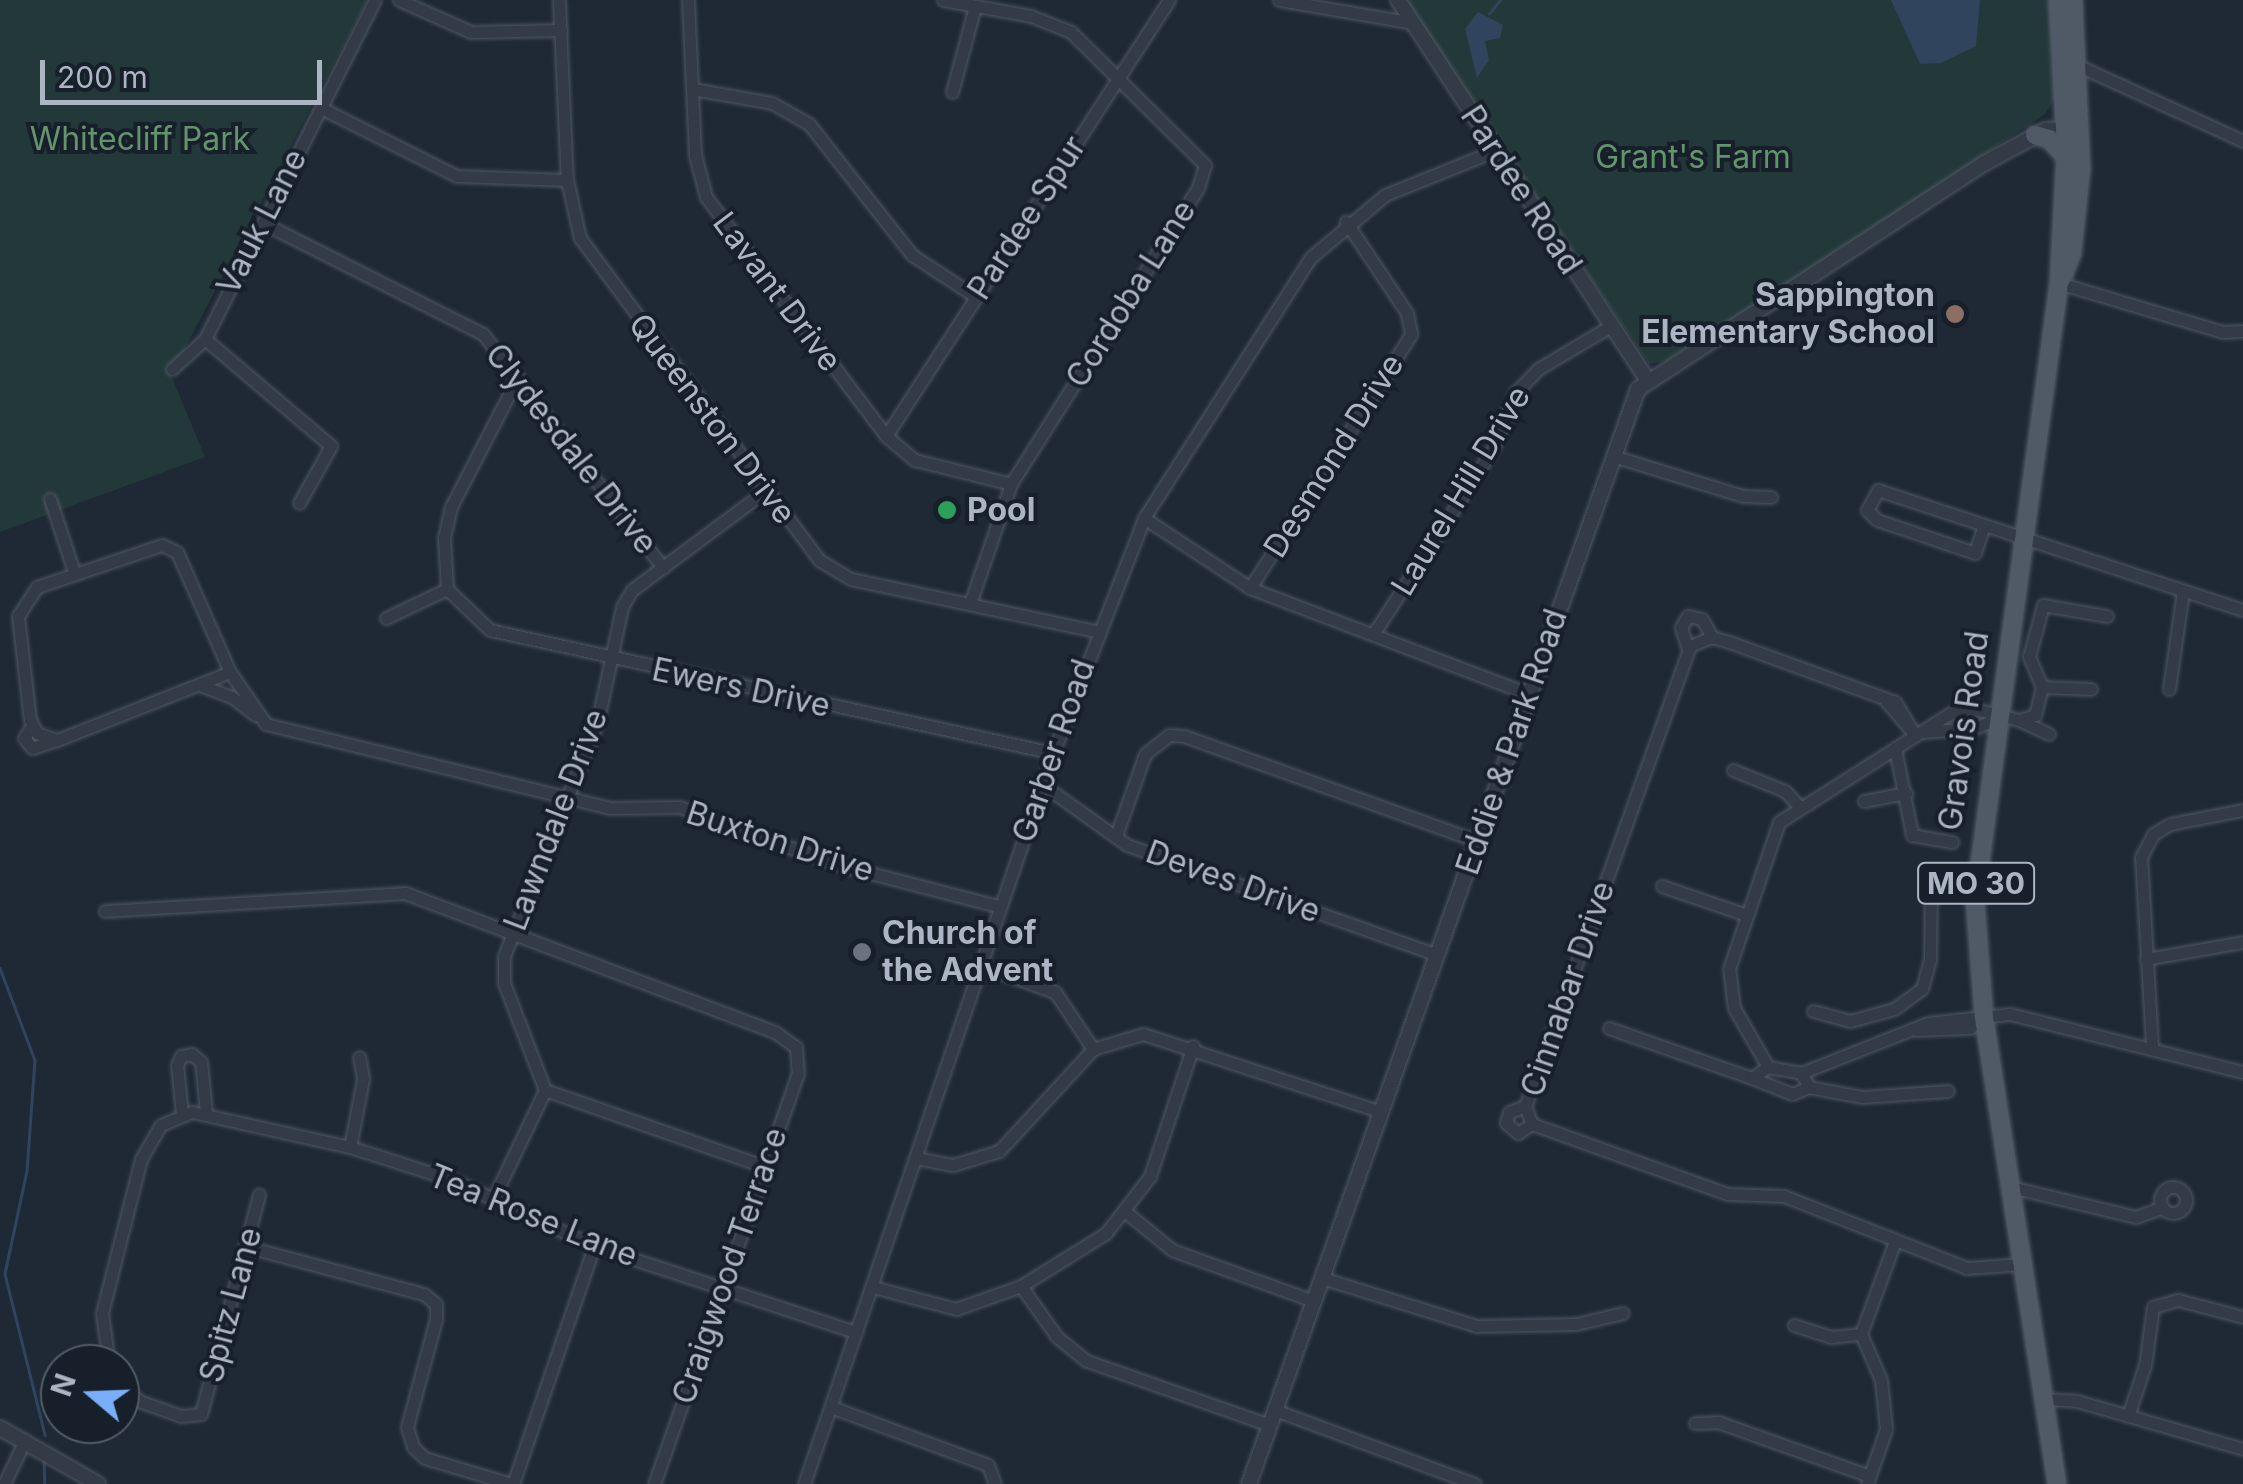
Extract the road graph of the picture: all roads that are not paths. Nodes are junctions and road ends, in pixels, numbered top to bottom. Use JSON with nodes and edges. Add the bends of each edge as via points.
{"nodes":[{"id":1,"x":376,"y":0,"type":"edge"},
{"id":2,"x":399,"y":0,"type":"edge"},
{"id":3,"x":559,"y":0,"type":"edge"},
{"id":4,"x":688,"y":0,"type":"edge"},
{"id":5,"x":943,"y":0,"type":"edge"},
{"id":6,"x":1169,"y":0,"type":"edge"},
{"id":7,"x":1279,"y":0,"type":"edge"},
{"id":8,"x":1398,"y":0,"type":"edge"},
{"id":9,"x":2058,"y":0,"type":"edge"},
{"id":10,"x":2073,"y":0,"type":"edge"},
{"id":11,"x":975,"y":6,"type":"junction"},
{"id":12,"x":1414,"y":23,"type":"junction"},
{"id":13,"x":561,"y":30,"type":"junction"},
{"id":14,"x":2077,"y":65,"type":"junction"},
{"id":15,"x":1117,"y":78,"type":"junction"},
{"id":16,"x":693,"y":90,"type":"junction"},
{"id":17,"x":952,"y":92,"type":"dead end"},
{"id":18,"x":321,"y":108,"type":"junction"},
{"id":19,"x":2073,"y":125,"type":"junction"},
{"id":20,"x":2035,"y":135,"type":"junction"},
{"id":21,"x":2243,"y":141,"type":"edge"},
{"id":22,"x":1494,"y":151,"type":"junction"},
{"id":23,"x":2066,"y":158,"type":"junction"},
{"id":24,"x":1983,"y":164,"type":"junction"},
{"id":25,"x":567,"y":180,"type":"junction"},
{"id":26,"x":1346,"y":222,"type":"junction"},
{"id":27,"x":263,"y":223,"type":"junction"},
{"id":28,"x":2059,"y":283,"type":"junction"},
{"id":29,"x":976,"y":297,"type":"junction"},
{"id":30,"x":1609,"y":327,"type":"junction"},
{"id":31,"x":2243,"y":331,"type":"edge"},
{"id":32,"x":205,"y":338,"type":"junction"},
{"id":33,"x":172,"y":369,"type":"dead end"},
{"id":34,"x":518,"y":376,"type":"junction"},
{"id":35,"x":1646,"y":378,"type":"junction"},
{"id":36,"x":886,"y":436,"type":"junction"},
{"id":37,"x":1613,"y":456,"type":"junction"},
{"id":38,"x":1010,"y":484,"type":"junction"},
{"id":39,"x":764,"y":492,"type":"junction"},
{"id":40,"x":1772,"y":497,"type":"dead end"},
{"id":41,"x":50,"y":498,"type":"dead end"},
{"id":42,"x":299,"y":503,"type":"dead end"},
{"id":43,"x":1144,"y":518,"type":"junction"},
{"id":44,"x":1983,"y":528,"type":"junction"},
{"id":45,"x":2022,"y":536,"type":"junction"},
{"id":46,"x":663,"y":568,"type":"junction"},
{"id":47,"x":74,"y":572,"type":"junction"},
{"id":48,"x":1250,"y":588,"type":"junction"},
{"id":49,"x":447,"y":589,"type":"junction"},
{"id":50,"x":2184,"y":591,"type":"junction"},
{"id":51,"x":970,"y":604,"type":"junction"},
{"id":52,"x":2243,"y":610,"type":"edge"},
{"id":53,"x":2107,"y":616,"type":"dead end"},
{"id":54,"x":386,"y":618,"type":"dead end"},
{"id":55,"x":1096,"y":631,"type":"junction"},
{"id":56,"x":1374,"y":633,"type":"junction"},
{"id":57,"x":1705,"y":639,"type":"junction"},
{"id":58,"x":1688,"y":650,"type":"junction"},
{"id":59,"x":610,"y":660,"type":"junction"},
{"id":60,"x":230,"y":672,"type":"junction"},
{"id":61,"x":200,"y":686,"type":"junction"},
{"id":62,"x":2042,"y":687,"type":"junction"},
{"id":63,"x":2091,"y":689,"type":"dead end"},
{"id":64,"x":2169,"y":689,"type":"dead end"},
{"id":65,"x":1529,"y":694,"type":"junction"},
{"id":66,"x":1996,"y":719,"type":"junction"},
{"id":67,"x":2019,"y":720,"type":"junction"},
{"id":68,"x":266,"y":724,"type":"junction"},
{"id":69,"x":1919,"y":734,"type":"junction"},
{"id":70,"x":2050,"y":734,"type":"dead end"},
{"id":71,"x":1895,"y":748,"type":"junction"},
{"id":72,"x":1052,"y":753,"type":"junction"},
{"id":73,"x":1733,"y":770,"type":"dead end"},
{"id":74,"x":1043,"y":785,"type":"junction"},
{"id":75,"x":1906,"y":793,"type":"junction"},
{"id":76,"x":567,"y":798,"type":"junction"},
{"id":77,"x":1864,"y":802,"type":"dead end"},
{"id":78,"x":1798,"y":805,"type":"junction"},
{"id":79,"x":2243,"y":810,"type":"edge"},
{"id":80,"x":1116,"y":836,"type":"junction"},
{"id":81,"x":1477,"y":841,"type":"junction"},
{"id":82,"x":1952,"y":842,"type":"dead end"},
{"id":83,"x":1931,"y":876,"type":"dead end"},
{"id":84,"x":1662,"y":886,"type":"dead end"},
{"id":85,"x":1001,"y":907,"type":"junction"},
{"id":86,"x":105,"y":911,"type":"dead end"},
{"id":87,"x":1744,"y":914,"type":"junction"},
{"id":88,"x":512,"y":935,"type":"junction"},
{"id":89,"x":2243,"y":942,"type":"edge"},
{"id":90,"x":1437,"y":954,"type":"junction"},
{"id":91,"x":2146,"y":959,"type":"junction"},
{"id":92,"x":983,"y":966,"type":"junction"},
{"id":93,"x":1894,"y":1008,"type":"junction"},
{"id":94,"x":1813,"y":1010,"type":"dead end"},
{"id":95,"x":1984,"y":1017,"type":"junction"},
{"id":96,"x":1610,"y":1028,"type":"dead end"},
{"id":97,"x":1902,"y":1033,"type":"junction"},
{"id":98,"x":1193,"y":1046,"type":"junction"},
{"id":99,"x":2152,"y":1046,"type":"junction"},
{"id":100,"x":1094,"y":1048,"type":"junction"},
{"id":101,"x":358,"y":1057,"type":"dead end"},
{"id":102,"x":1768,"y":1067,"type":"junction"},
{"id":103,"x":2243,"y":1072,"type":"edge"},
{"id":104,"x":1800,"y":1074,"type":"junction"},
{"id":105,"x":1752,"y":1078,"type":"junction"},
{"id":106,"x":1809,"y":1087,"type":"junction"},
{"id":107,"x":545,"y":1090,"type":"junction"},
{"id":108,"x":1948,"y":1091,"type":"dead end"},
{"id":109,"x":1525,"y":1106,"type":"junction"},
{"id":110,"x":1381,"y":1112,"type":"junction"},
{"id":111,"x":1532,"y":1124,"type":"junction"},
{"id":112,"x":350,"y":1148,"type":"junction"},
{"id":113,"x":916,"y":1158,"type":"junction"},
{"id":114,"x":766,"y":1167,"type":"junction"},
{"id":115,"x":2010,"y":1187,"type":"junction"},
{"id":116,"x":259,"y":1195,"type":"dead end"},
{"id":117,"x":493,"y":1199,"type":"junction"},
{"id":118,"x":2162,"y":1208,"type":"dead end"},
{"id":119,"x":1127,"y":1214,"type":"junction"},
{"id":120,"x":1896,"y":1241,"type":"junction"},
{"id":121,"x":594,"y":1246,"type":"junction"},
{"id":122,"x":248,"y":1247,"type":"junction"},
{"id":123,"x":2022,"y":1264,"type":"junction"},
{"id":124,"x":1322,"y":1278,"type":"junction"},
{"id":125,"x":723,"y":1285,"type":"junction"},
{"id":126,"x":1021,"y":1286,"type":"junction"},
{"id":127,"x":873,"y":1287,"type":"junction"},
{"id":128,"x":1314,"y":1301,"type":"junction"},
{"id":129,"x":1622,"y":1312,"type":"dead end"},
{"id":130,"x":2243,"y":1317,"type":"edge"},
{"id":131,"x":1794,"y":1326,"type":"dead end"},
{"id":132,"x":856,"y":1332,"type":"junction"},
{"id":133,"x":1862,"y":1334,"type":"junction"},
{"id":134,"x":107,"y":1344,"type":"edge"},
{"id":135,"x":2044,"y":1399,"type":"junction"},
{"id":136,"x":140,"y":1401,"type":"edge"},
{"id":137,"x":831,"y":1407,"type":"junction"},
{"id":138,"x":2128,"y":1416,"type":"junction"},
{"id":139,"x":1273,"y":1417,"type":"junction"},
{"id":140,"x":1694,"y":1423,"type":"dead end"},
{"id":141,"x":0,"y":1428,"type":"edge"},
{"id":142,"x":25,"y":1440,"type":"junction"},
{"id":143,"x":2243,"y":1449,"type":"edge"},
{"id":144,"x":1869,"y":1480,"type":"edge"},
{"id":145,"x":4,"y":1484,"type":"edge"},
{"id":146,"x":98,"y":1484,"type":"edge"},
{"id":147,"x":512,"y":1484,"type":"edge"},
{"id":148,"x":654,"y":1484,"type":"edge"},
{"id":149,"x":804,"y":1484,"type":"edge"},
{"id":150,"x":995,"y":1484,"type":"edge"},
{"id":151,"x":1249,"y":1484,"type":"edge"},
{"id":152,"x":1475,"y":1484,"type":"edge"},
{"id":153,"x":2057,"y":1484,"type":"edge"}],
"edges":[{"from":1,"to":18,"type":"street","name":"Vauk Lane"},
{"from":2,"to":13,"type":"street","via":[[471,32]]},
{"from":3,"to":13,"type":"street","name":"Queenston Drive"},
{"from":4,"to":16,"type":"street","name":"Lavant Drive"},
{"from":5,"to":11,"type":"street","name":"Cordoba Lane"},
{"from":6,"to":15,"type":"street","name":"Pardee Spur"},
{"from":7,"to":12,"type":"street"},
{"from":8,"to":12,"type":"street","name":"Pardee Road"},
{"from":9,"to":19,"type":"main road","name":"Gravois Road","number":"MO 30"},
{"from":10,"to":14,"type":"main road","name":"Gravois Road","number":"MO 30"},
{"from":11,"to":15,"type":"street","name":"Cordoba Lane","via":[[1046,20],[1071,32]]},
{"from":11,"to":17,"type":"street"},
{"from":12,"to":22,"type":"street","name":"Pardee Road"},
{"from":13,"to":25,"type":"street","name":"Queenston Drive"},
{"from":14,"to":19,"type":"main road","name":"Gravois Road","number":"MO 30"},
{"from":14,"to":21,"type":"street"},
{"from":15,"to":29,"type":"street","name":"Pardee Spur"},
{"from":15,"to":38,"type":"street","name":"Cordoba Lane","via":[[1192,146],[1205,165],[1203,180]]},
{"from":16,"to":29,"type":"street","via":[[772,103],[809,124],[912,256]]},
{"from":16,"to":36,"type":"street","name":"Lavant Drive","via":[[695,155],[706,197]]},
{"from":18,"to":25,"type":"street","via":[[456,176]]},
{"from":18,"to":27,"type":"street","name":"Vauk Lane"},
{"from":19,"to":20,"type":"street"},
{"from":19,"to":23,"type":"main road","name":"Gravois Road","number":"MO 30"},
{"from":19,"to":24,"type":"street","via":[[2040,123]]},
{"from":19,"to":28,"type":"main road","name":"Gravois Road","number":"MO 30","via":[[2072,254]]},
{"from":20,"to":23,"type":"main road","via":[[2049,139]]},
{"from":20,"to":24,"type":"street"},
{"from":22,"to":26,"type":"street","name":"Garber Road","via":[[1386,195]]},
{"from":22,"to":30,"type":"street","name":"Pardee Road"},
{"from":23,"to":28,"type":"main road","name":"Gravois Road","number":"MO 30"},
{"from":24,"to":35,"type":"street"},
{"from":25,"to":39,"type":"street","name":"Queenston Drive","via":[[574,221],[594,262]]},
{"from":26,"to":43,"type":"street","name":"Garber Road","via":[[1310,258]]},
{"from":26,"to":48,"type":"street","name":"Desmond Drive","via":[[1407,312],[1412,334]]},
{"from":27,"to":32,"type":"street","name":"Vauk Lane"},
{"from":27,"to":34,"type":"street","name":"Clydesdale Drive","via":[[483,334]]},
{"from":28,"to":31,"type":"street","via":[[2222,332]]},
{"from":28,"to":45,"type":"main road","name":"Gravois Road","number":"MO 30"},
{"from":29,"to":36,"type":"street","name":"Pardee Spur"},
{"from":30,"to":35,"type":"street","name":"Pardee Road"},
{"from":30,"to":56,"type":"street","name":"Laurel Hill Drive","via":[[1538,369],[1515,394],[1494,447]]},
{"from":32,"to":33,"type":"street"},
{"from":32,"to":42,"type":"street","via":[[331,446]]},
{"from":34,"to":46,"type":"street","name":"Clydesdale Drive"},
{"from":34,"to":49,"type":"street","via":[[451,507],[444,538]]},
{"from":35,"to":37,"type":"street","name":"Eddie & Park Road"},
{"from":36,"to":38,"type":"street","name":"Lavant Drive","via":[[915,460]]},
{"from":37,"to":40,"type":"street","via":[[1743,496]]},
{"from":37,"to":65,"type":"street","name":"Eddie & Park Road"},
{"from":38,"to":51,"type":"street","name":"Cordoba Lane"},
{"from":39,"to":46,"type":"street","name":"Lawndale Drive"},
{"from":39,"to":51,"type":"street","name":"Queenston Drive","via":[[819,560],[851,579]]},
{"from":41,"to":47,"type":"street"},
{"from":43,"to":48,"type":"street"},
{"from":43,"to":55,"type":"street","name":"Garber Road"},
{"from":44,"to":44,"type":"street","via":[[1975,553],[1868,516],[1870,496],[1878,490]]},
{"from":44,"to":45,"type":"street"},
{"from":45,"to":50,"type":"street"},
{"from":45,"to":66,"type":"main road","name":"Gravois Road","number":"MO 30"},
{"from":46,"to":59,"type":"street","name":"Lawndale Drive","via":[[626,598]]},
{"from":47,"to":60,"type":"street","via":[[145,545],[178,552]]},
{"from":47,"to":61,"type":"street","via":[[25,599],[18,616],[32,726],[57,740]]},
{"from":48,"to":56,"type":"street"},
{"from":49,"to":54,"type":"street"},
{"from":49,"to":59,"type":"street","name":"Ewers Drive","via":[[474,618],[509,640]]},
{"from":50,"to":52,"type":"street"},
{"from":50,"to":64,"type":"street"},
{"from":51,"to":55,"type":"street","name":"Queenston Drive"},
{"from":53,"to":62,"type":"street","via":[[2042,605],[2029,657]]},
{"from":55,"to":72,"type":"street","name":"Garber Road"},
{"from":56,"to":65,"type":"street"},
{"from":57,"to":58,"type":"street","name":"Cinnabar Drive"},
{"from":57,"to":58,"type":"street","name":"Cinnabar Drive","via":[[1702,619],[1688,616],[1681,627]]},
{"from":57,"to":69,"type":"street","via":[[1900,706]]},
{"from":58,"to":109,"type":"street","name":"Cinnabar Drive"},
{"from":59,"to":72,"type":"street","name":"Ewers Drive"},
{"from":59,"to":76,"type":"street","name":"Lawndale Drive","via":[[597,724]]},
{"from":60,"to":61,"type":"street"},
{"from":60,"to":68,"type":"street"},
{"from":61,"to":68,"type":"street","name":"Buxton Drive","via":[[232,697]]},
{"from":62,"to":63,"type":"street"},
{"from":62,"to":67,"type":"street","via":[[2036,715]]},
{"from":65,"to":81,"type":"street","name":"Eddie & Park Road"},
{"from":66,"to":67,"type":"street"},
{"from":66,"to":69,"type":"street"},
{"from":66,"to":95,"type":"main road","name":"Gravois Road","number":"MO 30","via":[[1976,874]]},
{"from":67,"to":70,"type":"street"},
{"from":68,"to":76,"type":"street","name":"Buxton Drive"},
{"from":69,"to":71,"type":"street"},
{"from":71,"to":75,"type":"street"},
{"from":71,"to":78,"type":"street"},
{"from":72,"to":74,"type":"street","name":"Garber Road"},
{"from":73,"to":78,"type":"street","via":[[1785,791]]},
{"from":74,"to":80,"type":"street","name":"Deves Drive"},
{"from":74,"to":85,"type":"street","name":"Garber Road"},
{"from":75,"to":77,"type":"street"},
{"from":75,"to":82,"type":"street","via":[[1912,835]]},
{"from":76,"to":85,"type":"street","name":"Buxton Drive","via":[[610,808],[680,807],[835,864]]},
{"from":76,"to":88,"type":"street","name":"Lawndale Drive"},
{"from":78,"to":87,"type":"street","via":[[1780,822]]},
{"from":79,"to":91,"type":"street","via":[[2153,834],[2141,857]]},
{"from":80,"to":81,"type":"street","via":[[1145,754],[1169,736]]},
{"from":80,"to":90,"type":"street","name":"Deves Drive"},
{"from":81,"to":90,"type":"street","name":"Eddie & Park Road"},
{"from":83,"to":93,"type":"street","via":[[1928,977]]},
{"from":84,"to":87,"type":"street"},
{"from":85,"to":92,"type":"street","name":"Garber Road"},
{"from":86,"to":88,"type":"street","via":[[404,893]]},
{"from":87,"to":102,"type":"street","via":[[1728,987]]},
{"from":88,"to":107,"type":"street","name":"Lawndale Drive","via":[[504,983]]},
{"from":88,"to":114,"type":"street","name":"Craigwood Terrace","via":[[776,1032],[796,1047],[798,1073]]},
{"from":89,"to":91,"type":"street"},
{"from":90,"to":110,"type":"street","name":"Eddie & Park Road"},
{"from":91,"to":99,"type":"street"},
{"from":92,"to":100,"type":"street","via":[[1055,992]]},
{"from":92,"to":113,"type":"street","name":"Garber Road"},
{"from":93,"to":94,"type":"street","via":[[1850,1021]]},
{"from":93,"to":97,"type":"street"},
{"from":95,"to":97,"type":"street","via":[[1970,1028]]},
{"from":95,"to":99,"type":"street","via":[[2029,1014]]},
{"from":95,"to":115,"type":"main road","name":"Gravois Road","number":"MO 30"},
{"from":96,"to":105,"type":"street"},
{"from":97,"to":104,"type":"street"},
{"from":98,"to":100,"type":"street","via":[[1143,1034]]},
{"from":98,"to":110,"type":"street"},
{"from":98,"to":119,"type":"street","via":[[1150,1176]]},
{"from":99,"to":103,"type":"street"},
{"from":100,"to":113,"type":"street","via":[[998,1151],[953,1165]]},
{"from":101,"to":112,"type":"street","via":[[362,1080]]},
{"from":102,"to":104,"type":"street"},
{"from":102,"to":105,"type":"street"},
{"from":104,"to":106,"type":"street"},
{"from":105,"to":106,"type":"street","via":[[1792,1094]]},
{"from":106,"to":108,"type":"street","via":[[1862,1098]]},
{"from":107,"to":114,"type":"street"},
{"from":107,"to":117,"type":"street"},
{"from":109,"to":111,"type":"street","name":"Cinnabar Drive"},
{"from":109,"to":111,"type":"street","via":[[1509,1112],[1506,1123],[1518,1133]]},
{"from":110,"to":124,"type":"street","name":"Eddie & Park Road"},
{"from":111,"to":120,"type":"street","name":"Cinnabar Drive","via":[[1728,1194],[1784,1196]]},
{"from":112,"to":117,"type":"street","name":"Tea Rose Lane"},
{"from":112,"to":134,"type":"street","name":"Tea Rose Lane","via":[[193,1112],[160,1125],[141,1159],[102,1313]]},
{"from":113,"to":127,"type":"street","name":"Garber Road"},
{"from":114,"to":125,"type":"street","name":"Craigwood Terrace"},
{"from":115,"to":118,"type":"street","via":[[2136,1217]]},
{"from":115,"to":123,"type":"main road","name":"Gravois Road","number":"MO 30"},
{"from":116,"to":122,"type":"street","name":"Spitz Lane"},
{"from":117,"to":121,"type":"street","name":"Tea Rose Lane"},
{"from":119,"to":126,"type":"street"},
{"from":119,"to":128,"type":"street","via":[[1172,1250]]},
{"from":120,"to":123,"type":"street","name":"Cinnabar Drive","via":[[1967,1268]]},
{"from":120,"to":133,"type":"street"},
{"from":121,"to":125,"type":"street","name":"Tea Rose Lane"},
{"from":121,"to":147,"type":"street"},
{"from":122,"to":136,"type":"street","name":"Spitz Lane","via":[[200,1414],[181,1416]]},
{"from":122,"to":147,"type":"street","via":[[424,1294],[436,1304],[407,1427],[413,1447],[426,1458]]},
{"from":123,"to":135,"type":"main road","name":"Gravois Road","number":"MO 30"},
{"from":124,"to":128,"type":"street","name":"Eddie & Park Road"},
{"from":124,"to":129,"type":"street","via":[[1477,1326],[1576,1324]]},
{"from":125,"to":132,"type":"street","name":"Tea Rose Lane"},
{"from":125,"to":148,"type":"street","name":"Craigwood Terrace"},
{"from":126,"to":127,"type":"street","via":[[956,1309]]},
{"from":126,"to":139,"type":"street","via":[[1057,1337],[1088,1362]]},
{"from":127,"to":132,"type":"street","name":"Garber Road"},
{"from":128,"to":139,"type":"street","name":"Eddie & Park Road"},
{"from":130,"to":138,"type":"street","via":[[2178,1300],[2153,1307],[2145,1365]]},
{"from":131,"to":133,"type":"street","via":[[1831,1337]]},
{"from":132,"to":137,"type":"street","name":"Garber Road"},
{"from":133,"to":144,"type":"street","via":[[1881,1380],[1886,1430]]},
{"from":135,"to":138,"type":"street","via":[[2060,1397]]},
{"from":135,"to":153,"type":"main road","name":"Gravois Road","number":"MO 30"},
{"from":137,"to":149,"type":"street","name":"Garber Road"},
{"from":137,"to":150,"type":"street","via":[[988,1466]]},
{"from":138,"to":143,"type":"street"},
{"from":139,"to":151,"type":"street","name":"Eddie & Park Road"},
{"from":139,"to":152,"type":"street"},
{"from":140,"to":144,"type":"street","via":[[1718,1422]]},
{"from":141,"to":142,"type":"street"},
{"from":142,"to":145,"type":"street"},
{"from":142,"to":146,"type":"street"}]}
